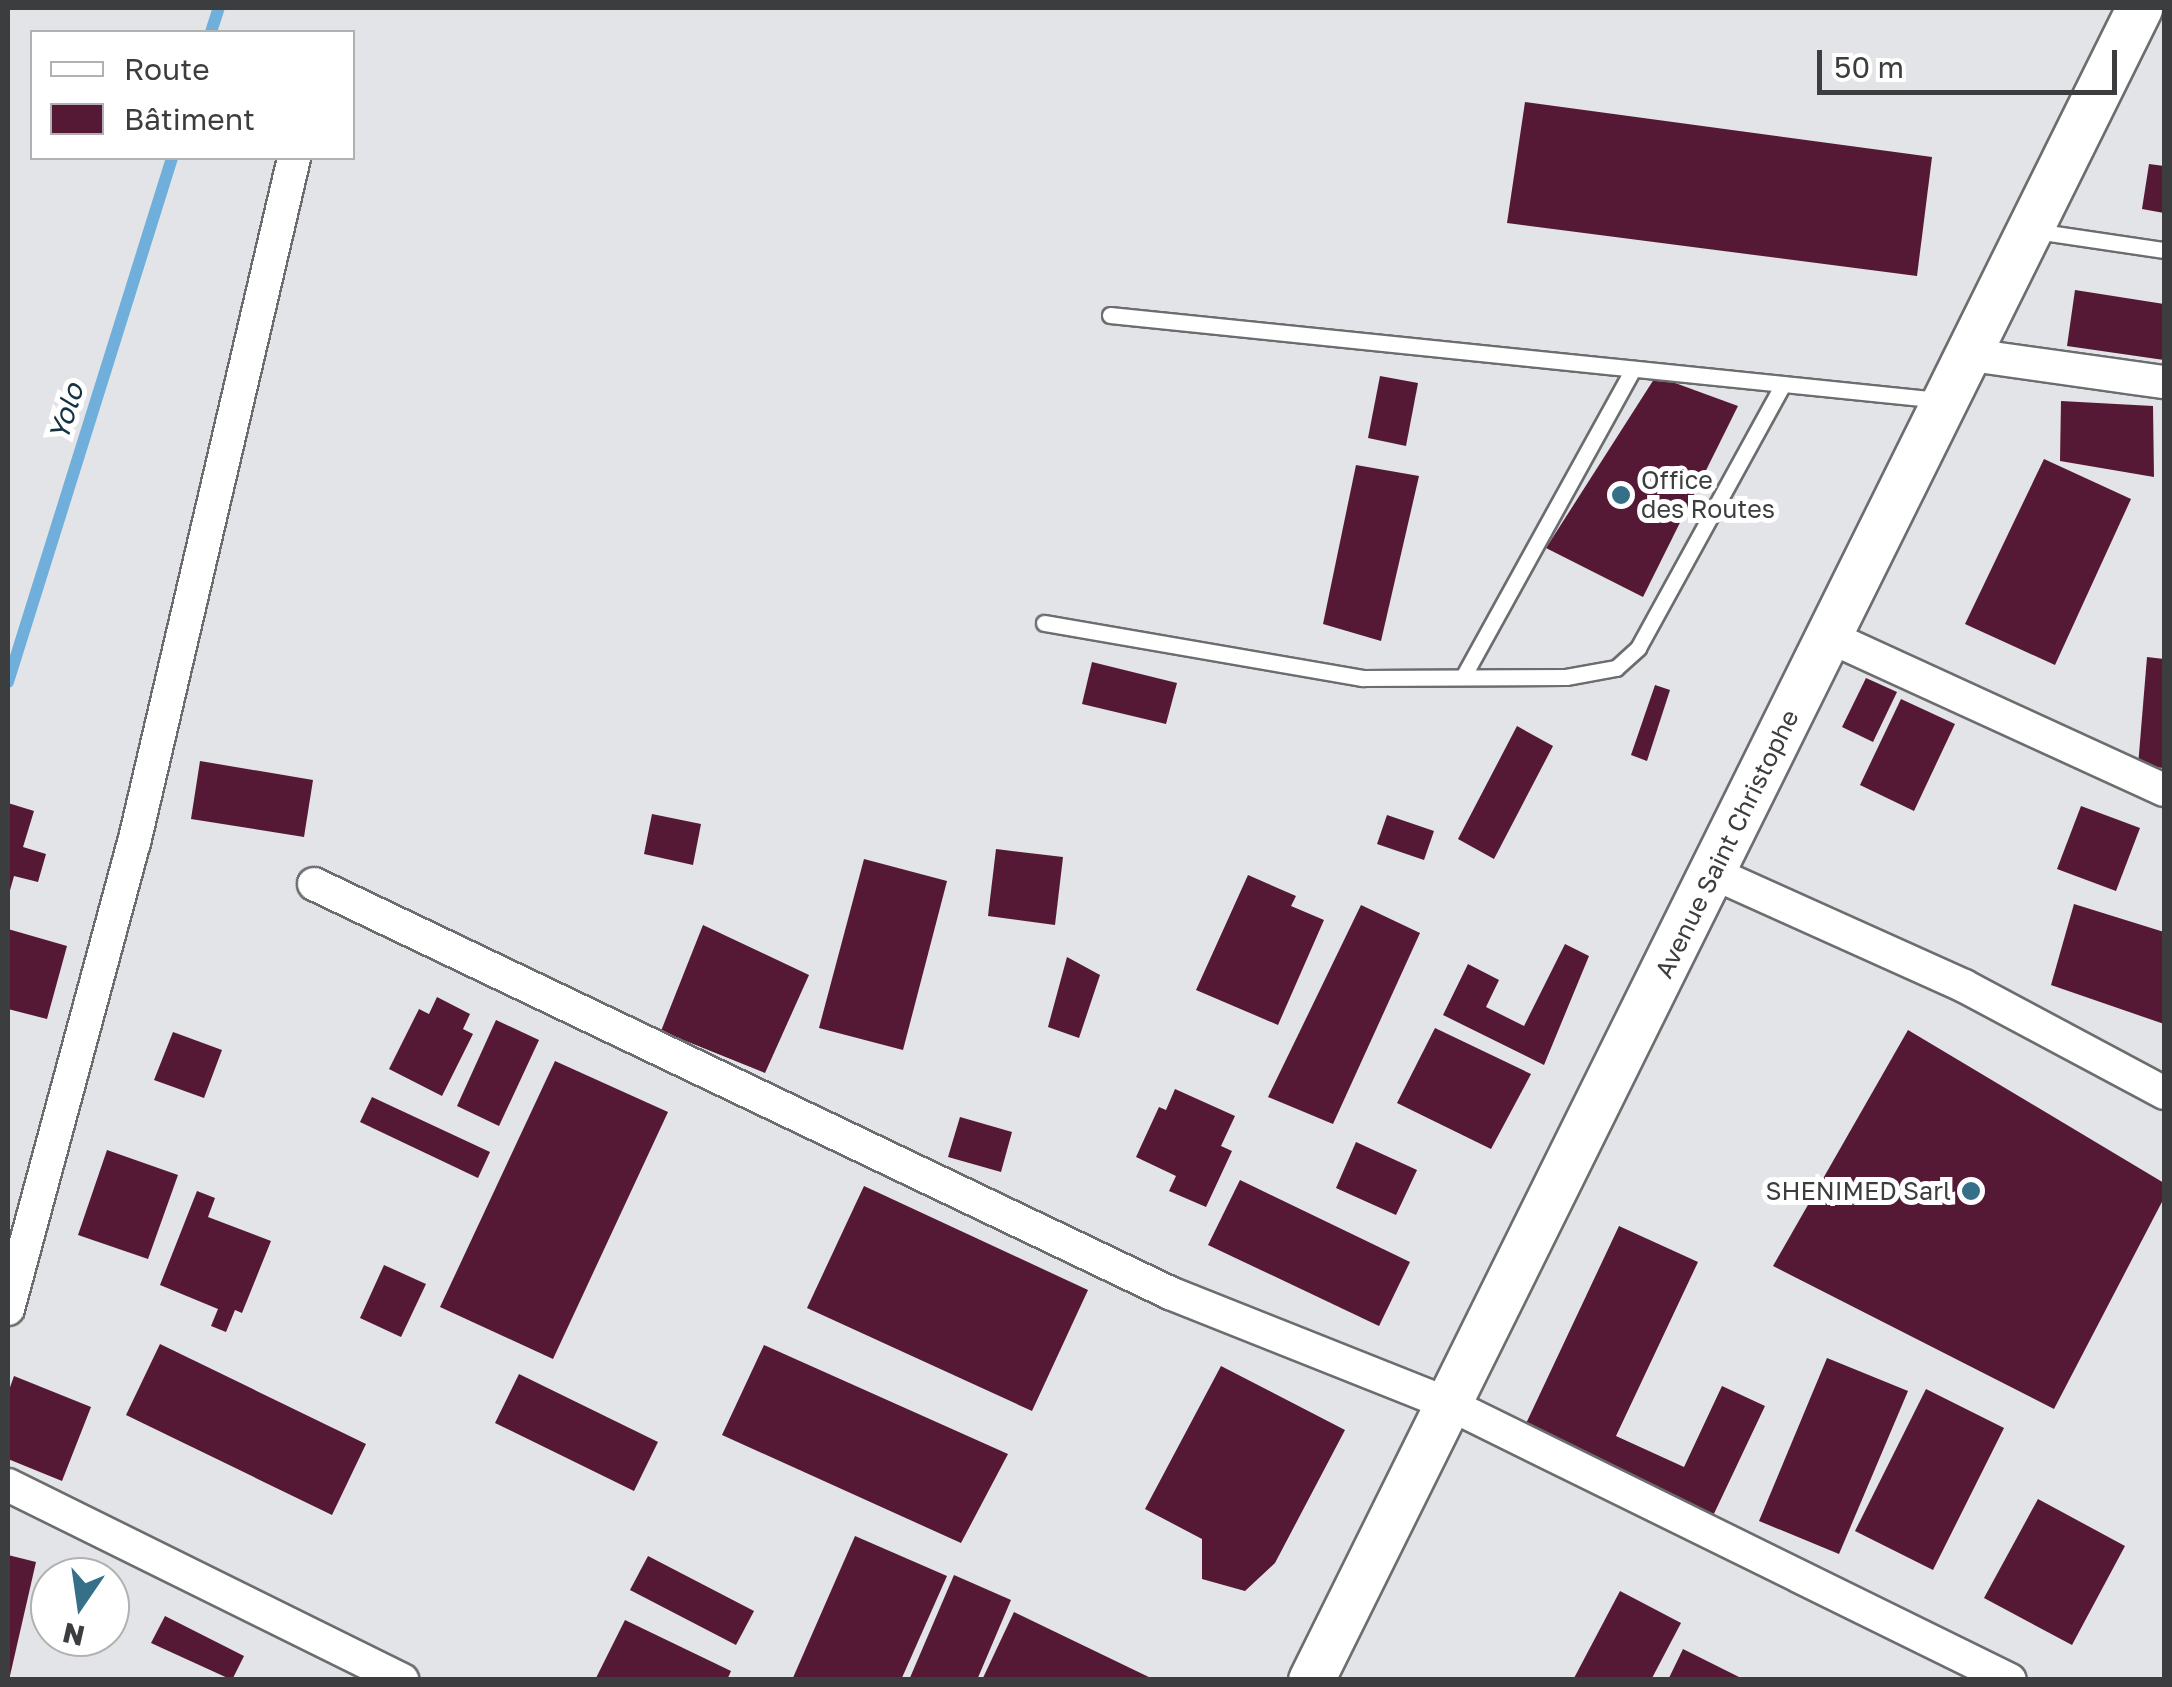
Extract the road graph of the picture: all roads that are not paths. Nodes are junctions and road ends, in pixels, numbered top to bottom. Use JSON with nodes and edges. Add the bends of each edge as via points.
{"nodes":[{"id":1,"x":2139,"y":8,"type":"edge"},
{"id":2,"x":294,"y":160,"type":"edge"},
{"id":3,"x":2031,"y":230,"type":"junction"},
{"id":4,"x":2164,"y":250,"type":"edge"},
{"id":5,"x":1110,"y":315,"type":"dead end"},
{"id":6,"x":1971,"y":355,"type":"junction"},
{"id":7,"x":1633,"y":368,"type":"junction"},
{"id":8,"x":2164,"y":382,"type":"edge"},
{"id":9,"x":1784,"y":384,"type":"junction"},
{"id":10,"x":1948,"y":401,"type":"junction"},
{"id":11,"x":1044,"y":623,"type":"dead end"},
{"id":12,"x":1830,"y":637,"type":"junction"},
{"id":13,"x":1463,"y":677,"type":"junction"},
{"id":14,"x":2164,"y":790,"type":"edge"},
{"id":15,"x":1713,"y":873,"type":"junction"},
{"id":16,"x":314,"y":884,"type":"dead end"},
{"id":17,"x":2164,"y":1093,"type":"edge"},
{"id":18,"x":8,"y":1309,"type":"edge"},
{"id":19,"x":1449,"y":1404,"type":"junction"},
{"id":20,"x":8,"y":1485,"type":"edge"},
{"id":21,"x":398,"y":1679,"type":"edge"},
{"id":22,"x":1311,"y":1680,"type":"edge"},
{"id":23,"x":2010,"y":1680,"type":"edge"}],
"edges":[{"from":1,"to":3,"type":"street","name":"Avenue Saint Christophe"},
{"from":2,"to":18,"type":"street","via":[[134,843]]},
{"from":3,"to":4,"type":"lane"},
{"from":3,"to":6,"type":"street","name":"Avenue Saint Christophe"},
{"from":5,"to":7,"type":"lane"},
{"from":6,"to":8,"type":"street"},
{"from":6,"to":10,"type":"street","name":"Avenue Saint Christophe"},
{"from":7,"to":9,"type":"lane"},
{"from":7,"to":13,"type":"lane"},
{"from":9,"to":10,"type":"lane"},
{"from":9,"to":13,"type":"lane","via":[[1638,648],[1616,668],[1566,677]]},
{"from":10,"to":12,"type":"street","name":"Avenue Saint Christophe"},
{"from":11,"to":13,"type":"lane","via":[[1362,678]]},
{"from":12,"to":14,"type":"street"},
{"from":12,"to":15,"type":"street","name":"Avenue Saint Christophe"},
{"from":15,"to":17,"type":"street","via":[[1964,986]]},
{"from":15,"to":19,"type":"street","name":"Avenue Saint Christophe"},
{"from":16,"to":19,"type":"street","via":[[1170,1293]]},
{"from":19,"to":22,"type":"street","name":"Avenue Saint Christophe"},
{"from":19,"to":23,"type":"street"},
{"from":20,"to":21,"type":"street"}]}
